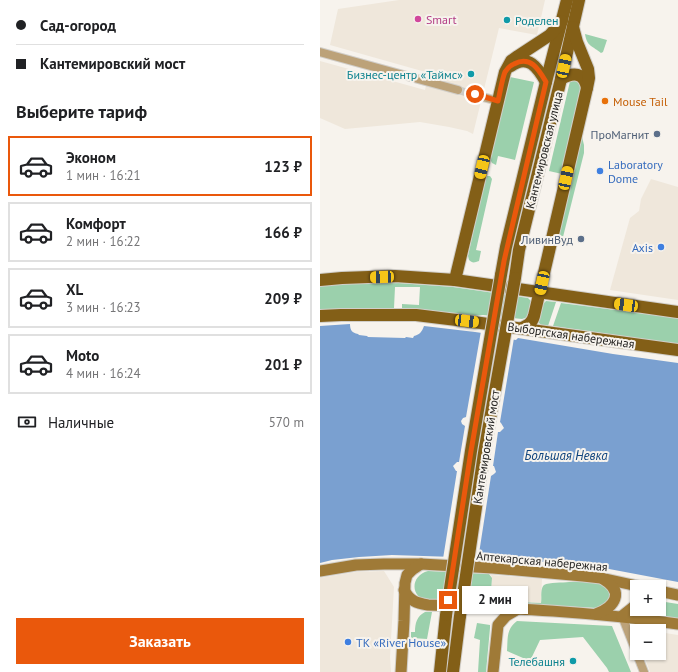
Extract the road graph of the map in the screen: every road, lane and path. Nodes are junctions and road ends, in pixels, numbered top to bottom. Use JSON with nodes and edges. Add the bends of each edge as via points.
{"nodes":[{"id":1,"x":567,"y":0,"type":"edge"},
{"id":2,"x":579,"y":0,"type":"edge"},
{"id":3,"x":567,"y":24,"type":"junction"},
{"id":4,"x":320,"y":52,"type":"edge"},
{"id":5,"x":505,"y":72,"type":"junction"},
{"id":6,"x":561,"y":79,"type":"junction"},
{"id":7,"x":546,"y":82,"type":"junction"},
{"id":8,"x":587,"y":88,"type":"junction"},
{"id":9,"x":458,"y":90,"type":"tunnel mouth"},
{"id":10,"x":475,"y":94,"type":"tunnel mouth"},
{"id":11,"x":498,"y":101,"type":"junction"},
{"id":12,"x":501,"y":275,"type":"joint"},
{"id":13,"x":515,"y":278,"type":"joint"},
{"id":14,"x":320,"y":280,"type":"edge"},
{"id":15,"x":455,"y":280,"type":"junction"},
{"id":16,"x":540,"y":292,"type":"junction"},
{"id":17,"x":678,"y":312,"type":"edge"},
{"id":18,"x":320,"y":316,"type":"edge"},
{"id":19,"x":522,"y":328,"type":"junction"},
{"id":20,"x":678,"y":350,"type":"edge"},
{"id":21,"x":421,"y":564,"type":"junction"},
{"id":22,"x":320,"y":571,"type":"edge"},
{"id":23,"x":601,"y":578,"type":"junction"},
{"id":24,"x":630,"y":584,"type":"edge"},
{"id":25,"x":404,"y":590,"type":"junction"},
{"id":26,"x":616,"y":593,"type":"junction"},
{"id":27,"x":666,"y":593,"type":"edge"},
{"id":28,"x":678,"y":595,"type":"edge"},
{"id":29,"x":428,"y":605,"type":"junction"},
{"id":30,"x":481,"y":607,"type":"junction"},
{"id":31,"x":519,"y":609,"type":"junction"},
{"id":32,"x":630,"y":610,"type":"edge"},
{"id":33,"x":594,"y":614,"type":"junction"},
{"id":34,"x":622,"y":616,"type":"junction"},
{"id":35,"x":643,"y":616,"type":"edge"},
{"id":36,"x":646,"y":619,"type":"junction"},
{"id":37,"x":404,"y":621,"type":"junction"},
{"id":38,"x":678,"y":624,"type":"edge"},
{"id":39,"x":498,"y":625,"type":"junction"},
{"id":40,"x":401,"y":672,"type":"edge"},
{"id":41,"x":440,"y":672,"type":"edge"},
{"id":42,"x":453,"y":672,"type":"edge"},
{"id":43,"x":493,"y":672,"type":"edge"},
{"id":44,"x":644,"y":672,"type":"edge"}],
"edges":[{"from":1,"to":3,"type":"main road","name":"Кантемировская улица"},
{"from":2,"to":3,"type":"main road","name":"Кантемировская улица"},
{"from":3,"to":5,"type":"main road","via":[[518,56]]},
{"from":3,"to":6,"type":"main road","name":"Кантемировская улица"},
{"from":3,"to":7,"type":"main road","name":"Кантемировская улица"},
{"from":3,"to":8,"type":"main road","via":[[588,69]]},
{"from":4,"to":9,"type":"street"},
{"from":5,"to":7,"type":"main road","via":[[519,62],[531,63]]},
{"from":5,"to":11,"type":"main road"},
{"from":6,"to":8,"type":"main road","via":[[578,74],[586,81]]},
{"from":6,"to":13,"type":"main road","name":"Кантемировская улица","via":[[519,250]]},
{"from":7,"to":12,"type":"main road","name":"Кантемировская улица"},
{"from":8,"to":16,"type":"main road"},
{"from":10,"to":11,"type":"street"},
{"from":11,"to":15,"type":"main road"},
{"from":12,"to":41,"type":"main road","name":"Кантемировский мост","bridge":true,"via":[[471,451]]},
{"from":13,"to":42,"type":"main road","name":"Кантемировский мост","bridge":true,"via":[[484,453]]},
{"from":14,"to":15,"type":"main road","via":[[395,276]]},
{"from":15,"to":16,"type":"main road"},
{"from":16,"to":17,"type":"main road"},
{"from":16,"to":19,"type":"main road","via":[[533,320]]},
{"from":18,"to":19,"type":"main road","name":"Выборгская набережная","via":[[416,315]]},
{"from":19,"to":20,"type":"main road","name":"Выборгская набережная"},
{"from":21,"to":22,"type":"street","name":"Аптекарская набережная","via":[[384,564]]},
{"from":21,"to":23,"type":"street","name":"Аптекарская набережная"},
{"from":21,"to":25,"type":"street","via":[[407,575]]},
{"from":23,"to":24,"type":"street","name":"Аптекарская набережная"},
{"from":23,"to":26,"type":"street","via":[[612,585]]},
{"from":25,"to":29,"type":"street","via":[[414,601]]},
{"from":25,"to":37,"type":"street"},
{"from":26,"to":33,"type":"street","via":[[607,609]]},
{"from":26,"to":34,"type":"street"},
{"from":27,"to":28,"type":"street"},
{"from":29,"to":30,"type":"street"},
{"from":29,"to":37,"type":"street","via":[[413,612]]},
{"from":30,"to":31,"type":"street"},
{"from":30,"to":39,"type":"street"},
{"from":31,"to":33,"type":"street"},
{"from":31,"to":39,"type":"street","via":[[506,616]]},
{"from":32,"to":34,"type":"street"},
{"from":33,"to":34,"type":"street"},
{"from":34,"to":36,"type":"street"},
{"from":34,"to":44,"type":"street"},
{"from":35,"to":36,"type":"street"},
{"from":36,"to":38,"type":"street"},
{"from":37,"to":40,"type":"street"},
{"from":39,"to":43,"type":"street"}]}
